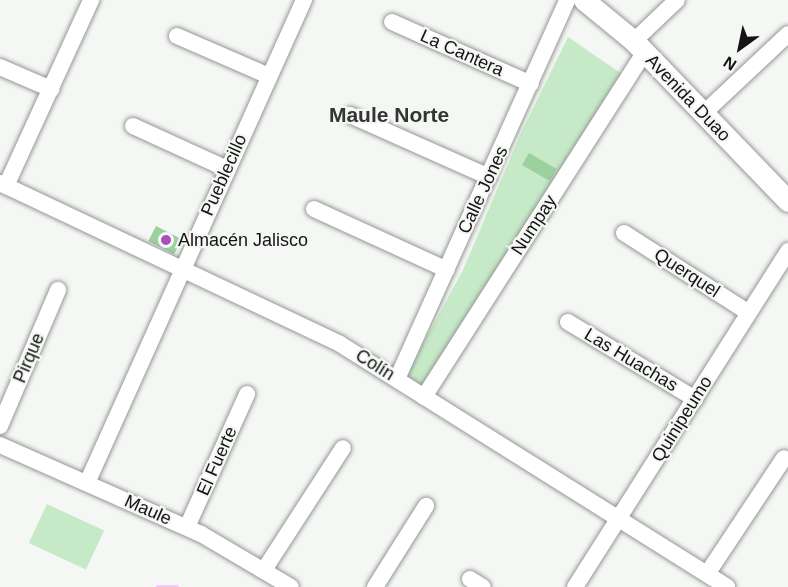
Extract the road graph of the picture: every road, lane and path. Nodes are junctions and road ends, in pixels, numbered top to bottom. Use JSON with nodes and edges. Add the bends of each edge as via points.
{"nodes":[{"id":1,"x":91,"y":0,"type":"edge"},
{"id":2,"x":304,"y":0,"type":"edge"},
{"id":3,"x":567,"y":0,"type":"edge"},
{"id":4,"x":584,"y":0,"type":"edge"},
{"id":5,"x":677,"y":0,"type":"edge"},
{"id":6,"x":392,"y":22,"type":"dead end"},
{"id":7,"x":788,"y":34,"type":"edge"},
{"id":8,"x":177,"y":36,"type":"dead end"},
{"id":9,"x":639,"y":47,"type":"junction"},
{"id":10,"x":0,"y":68,"type":"edge"},
{"id":11,"x":269,"y":76,"type":"junction"},
{"id":12,"x":531,"y":84,"type":"junction"},
{"id":13,"x":51,"y":89,"type":"junction"},
{"id":14,"x":704,"y":113,"type":"junction"},
{"id":15,"x":350,"y":115,"type":"dead end"},
{"id":16,"x":133,"y":126,"type":"dead end"},
{"id":17,"x":227,"y":169,"type":"junction"},
{"id":18,"x":489,"y":177,"type":"junction"},
{"id":19,"x":3,"y":184,"type":"edge"},
{"id":20,"x":788,"y":201,"type":"edge"},
{"id":21,"x":314,"y":209,"type":"dead end"},
{"id":22,"x":624,"y":232,"type":"dead end"},
{"id":23,"x":788,"y":251,"type":"edge"},
{"id":24,"x":183,"y":268,"type":"junction"},
{"id":25,"x":447,"y":270,"type":"junction"},
{"id":26,"x":58,"y":290,"type":"dead end"},
{"id":27,"x":749,"y":313,"type":"junction"},
{"id":28,"x":568,"y":322,"type":"dead end"},
{"id":29,"x":397,"y":379,"type":"junction"},
{"id":30,"x":247,"y":394,"type":"dead end"},
{"id":31,"x":424,"y":397,"type":"junction"},
{"id":32,"x":694,"y":399,"type":"junction"},
{"id":33,"x":0,"y":426,"type":"edge"},
{"id":34,"x":0,"y":445,"type":"edge"},
{"id":35,"x":343,"y":448,"type":"dead end"},
{"id":36,"x":784,"y":458,"type":"dead end"},
{"id":37,"x":87,"y":483,"type":"junction"},
{"id":38,"x":426,"y":506,"type":"dead end"},
{"id":39,"x":619,"y":519,"type":"junction"},
{"id":40,"x":187,"y":527,"type":"junction"},
{"id":41,"x":264,"y":570,"type":"junction"},
{"id":42,"x":707,"y":574,"type":"junction"},
{"id":43,"x":291,"y":587,"type":"edge"},
{"id":44,"x":375,"y":587,"type":"edge"},
{"id":45,"x":575,"y":587,"type":"edge"},
{"id":46,"x":727,"y":587,"type":"edge"}],
"edges":[{"from":1,"to":13,"type":"street"},
{"from":2,"to":11,"type":"street","name":"Pueblecillo"},
{"from":3,"to":12,"type":"street","name":"Calle Jones"},
{"from":4,"to":9,"type":"street","name":"Avenida Duao"},
{"from":5,"to":9,"type":"street","name":"Numpay"},
{"from":6,"to":12,"type":"street","name":"La Cantera"},
{"from":7,"to":14,"type":"street"},
{"from":8,"to":11,"type":"street"},
{"from":9,"to":14,"type":"street","name":"Avenida Duao"},
{"from":9,"to":31,"type":"street","name":"Numpay"},
{"from":10,"to":13,"type":"street"},
{"from":11,"to":17,"type":"street","name":"Pueblecillo"},
{"from":12,"to":18,"type":"street","name":"Calle Jones"},
{"from":13,"to":19,"type":"street"},
{"from":14,"to":20,"type":"street","name":"Avenida Duao"},
{"from":15,"to":18,"type":"street"},
{"from":16,"to":17,"type":"street"},
{"from":17,"to":24,"type":"street","name":"Pueblecillo"},
{"from":18,"to":25,"type":"street","name":"Calle Jones"},
{"from":19,"to":24,"type":"street","name":"Colín"},
{"from":21,"to":25,"type":"street"},
{"from":22,"to":27,"type":"street","name":"Querquel"},
{"from":23,"to":27,"type":"street","name":"Quinipeumo"},
{"from":24,"to":29,"type":"street","name":"Colín","via":[[314,330]]},
{"from":24,"to":37,"type":"street","name":"Pueblecillo"},
{"from":25,"to":29,"type":"street","name":"Calle Jones"},
{"from":26,"to":33,"type":"street","name":"Pirque"},
{"from":27,"to":32,"type":"street","name":"Quinipeumo"},
{"from":28,"to":32,"type":"street","name":"Las Huachas"},
{"from":29,"to":31,"type":"street","name":"Colín"},
{"from":30,"to":40,"type":"street","name":"El Fuerte"},
{"from":31,"to":39,"type":"street","name":"Colín"},
{"from":32,"to":39,"type":"street","name":"Quinipeumo"},
{"from":34,"to":37,"type":"street","name":"Maule"},
{"from":35,"to":41,"type":"street"},
{"from":36,"to":42,"type":"street"},
{"from":37,"to":40,"type":"street","name":"Maule"},
{"from":38,"to":44,"type":"street"},
{"from":39,"to":42,"type":"street","name":"Colín"},
{"from":39,"to":45,"type":"street","name":"Quinipeumo"},
{"from":40,"to":41,"type":"street","name":"Maule"},
{"from":41,"to":43,"type":"street","name":"Maule"},
{"from":42,"to":46,"type":"street","name":"Colín"}]}
